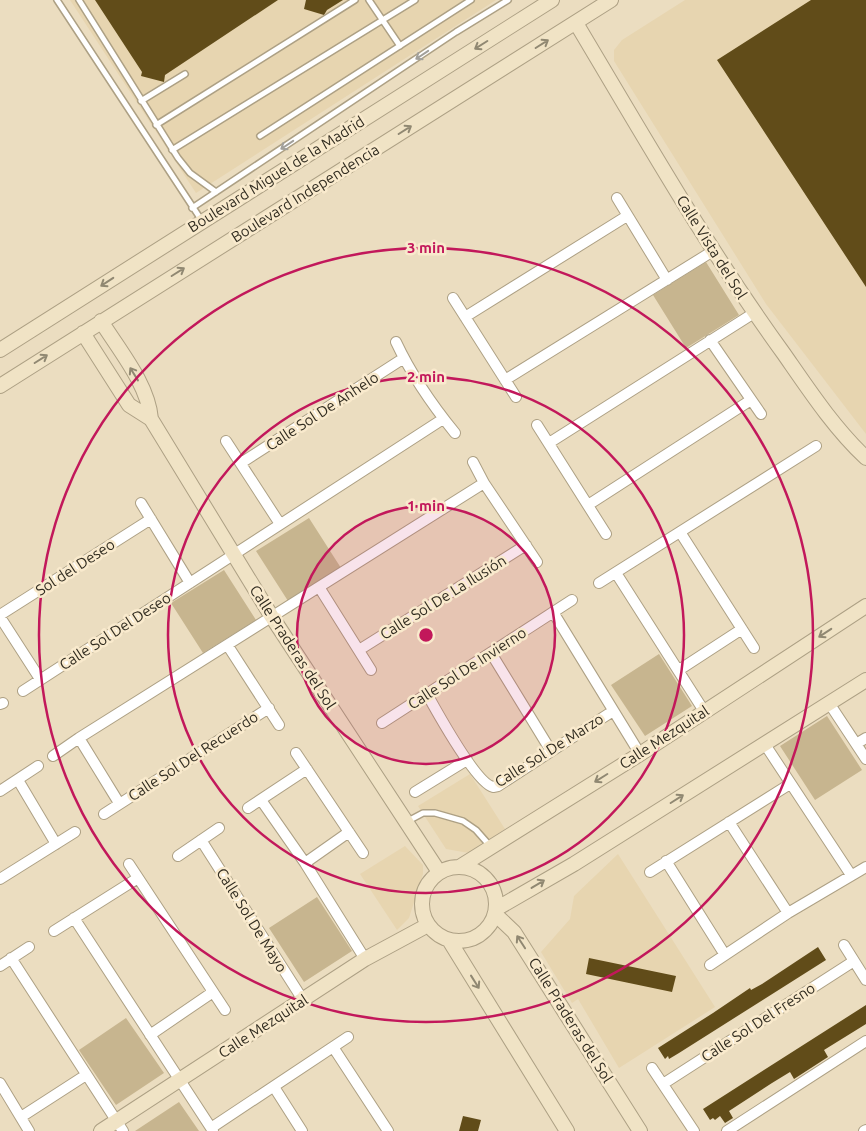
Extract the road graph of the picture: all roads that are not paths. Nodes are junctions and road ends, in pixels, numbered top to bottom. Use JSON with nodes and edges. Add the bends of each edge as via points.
{"nodes":[{"id":1,"x":57,"y":0,"type":"edge"},
{"id":2,"x":79,"y":0,"type":"edge"},
{"id":3,"x":355,"y":0,"type":"edge"},
{"id":4,"x":369,"y":0,"type":"edge"},
{"id":5,"x":415,"y":0,"type":"edge"},
{"id":6,"x":471,"y":0,"type":"edge"},
{"id":7,"x":508,"y":0,"type":"edge"},
{"id":8,"x":552,"y":0,"type":"edge"},
{"id":9,"x":610,"y":0,"type":"edge"},
{"id":10,"x":383,"y":21,"type":"junction"},
{"id":11,"x":576,"y":23,"type":"junction"},
{"id":12,"x":400,"y":46,"type":"junction"},
{"id":13,"x":186,"y":74,"type":"dead end"},
{"id":14,"x":141,"y":101,"type":"junction"},
{"id":15,"x":156,"y":125,"type":"junction"},
{"id":16,"x":260,"y":136,"type":"dead end"},
{"id":17,"x":172,"y":150,"type":"junction"},
{"id":18,"x":216,"y":192,"type":"junction"},
{"id":19,"x":617,"y":198,"type":"dead end"},
{"id":20,"x":192,"y":208,"type":"junction"},
{"id":21,"x":627,"y":216,"type":"junction"},
{"id":22,"x":202,"y":221,"type":"junction"},
{"id":23,"x":713,"y":251,"type":"junction"},
{"id":24,"x":667,"y":280,"type":"junction"},
{"id":25,"x":453,"y":298,"type":"dead end"},
{"id":26,"x":754,"y":313,"type":"junction"},
{"id":27,"x":464,"y":317,"type":"junction"},
{"id":28,"x":101,"y":321,"type":"junction"},
{"id":29,"x":83,"y":333,"type":"junction"},
{"id":30,"x":710,"y":340,"type":"junction"},
{"id":31,"x":396,"y":342,"type":"dead end"},
{"id":32,"x":0,"y":350,"type":"edge"},
{"id":33,"x":404,"y":358,"type":"junction"},
{"id":34,"x":505,"y":380,"type":"junction"},
{"id":35,"x":0,"y":386,"type":"edge"},
{"id":36,"x":516,"y":396,"type":"dead end"},
{"id":37,"x":751,"y":400,"type":"junction"},
{"id":38,"x":761,"y":414,"type":"dead end"},
{"id":39,"x":151,"y":419,"type":"junction"},
{"id":40,"x":443,"y":419,"type":"junction"},
{"id":41,"x":537,"y":425,"type":"dead end"},
{"id":42,"x":455,"y":433,"type":"dead end"},
{"id":43,"x":226,"y":441,"type":"dead end"},
{"id":44,"x":548,"y":443,"type":"junction"},
{"id":45,"x":816,"y":446,"type":"dead end"},
{"id":46,"x":866,"y":458,"type":"edge"},
{"id":47,"x":472,"y":462,"type":"dead end"},
{"id":48,"x":241,"y":463,"type":"junction"},
{"id":49,"x":484,"y":483,"type":"junction"},
{"id":50,"x":141,"y":503,"type":"dead end"},
{"id":51,"x":588,"y":505,"type":"junction"},
{"id":52,"x":151,"y":519,"type":"junction"},
{"id":53,"x":280,"y":524,"type":"junction"},
{"id":54,"x":680,"y":532,"type":"junction"},
{"id":55,"x":606,"y":534,"type":"dead end"},
{"id":56,"x":526,"y":545,"type":"junction"},
{"id":57,"x":234,"y":554,"type":"junction"},
{"id":58,"x":537,"y":562,"type":"dead end"},
{"id":59,"x":616,"y":573,"type":"junction"},
{"id":60,"x":190,"y":583,"type":"junction"},
{"id":61,"x":599,"y":583,"type":"dead end"},
{"id":62,"x":319,"y":588,"type":"junction"},
{"id":63,"x":572,"y":600,"type":"dead end"},
{"id":64,"x":866,"y":606,"type":"edge"},
{"id":65,"x":553,"y":612,"type":"junction"},
{"id":66,"x":0,"y":616,"type":"edge"},
{"id":67,"x":272,"y":617,"type":"junction"},
{"id":68,"x":742,"y":629,"type":"junction"},
{"id":69,"x":228,"y":646,"type":"junction"},
{"id":70,"x":754,"y":648,"type":"dead end"},
{"id":71,"x":359,"y":650,"type":"junction"},
{"id":72,"x":491,"y":653,"type":"junction"},
{"id":73,"x":371,"y":670,"type":"dead end"},
{"id":74,"x":679,"y":670,"type":"junction"},
{"id":75,"x":40,"y":679,"type":"junction"},
{"id":76,"x":866,"y":680,"type":"edge"},
{"id":77,"x":23,"y":691,"type":"dead end"},
{"id":78,"x":426,"y":694,"type":"junction"},
{"id":79,"x":829,"y":703,"type":"junction"},
{"id":80,"x":269,"y":708,"type":"junction"},
{"id":81,"x":614,"y":711,"type":"junction"},
{"id":82,"x":704,"y":711,"type":"junction"},
{"id":83,"x":382,"y":723,"type":"dead end"},
{"id":84,"x":279,"y":725,"type":"dead end"},
{"id":85,"x":79,"y":738,"type":"junction"},
{"id":86,"x":866,"y":738,"type":"edge"},
{"id":87,"x":764,"y":744,"type":"junction"},
{"id":88,"x":856,"y":744,"type":"junction"},
{"id":89,"x":551,"y":751,"type":"junction"},
{"id":90,"x":296,"y":753,"type":"dead end"},
{"id":91,"x":640,"y":754,"type":"junction"},
{"id":92,"x":53,"y":756,"type":"dead end"},
{"id":93,"x":866,"y":759,"type":"edge"},
{"id":94,"x":467,"y":760,"type":"junction"},
{"id":95,"x":38,"y":766,"type":"dead end"},
{"id":96,"x":307,"y":769,"type":"junction"},
{"id":97,"x":18,"y":780,"type":"junction"},
{"id":98,"x":790,"y":784,"type":"junction"},
{"id":99,"x":0,"y":791,"type":"edge"},
{"id":100,"x":415,"y":792,"type":"dead end"},
{"id":101,"x":261,"y":800,"type":"junction"},
{"id":102,"x":119,"y":803,"type":"junction"},
{"id":103,"x":248,"y":808,"type":"dead end"},
{"id":104,"x":104,"y":814,"type":"dead end"},
{"id":105,"x":407,"y":821,"type":"junction"},
{"id":106,"x":729,"y":822,"type":"junction"},
{"id":107,"x":219,"y":828,"type":"dead end"},
{"id":108,"x":75,"y":832,"type":"dead end"},
{"id":109,"x":349,"y":832,"type":"junction"},
{"id":110,"x":201,"y":840,"type":"junction"},
{"id":111,"x":56,"y":844,"type":"junction"},
{"id":112,"x":492,"y":847,"type":"junction"},
{"id":113,"x":363,"y":853,"type":"dead end"},
{"id":114,"x":178,"y":856,"type":"dead end"},
{"id":115,"x":666,"y":861,"type":"junction"},
{"id":116,"x":305,"y":863,"type":"junction"},
{"id":117,"x":129,"y":864,"type":"dead end"},
{"id":118,"x":461,"y":866,"type":"junction"},
{"id":119,"x":866,"y":867,"type":"edge"},
{"id":120,"x":439,"y":872,"type":"junction"},
{"id":121,"x":650,"y":872,"type":"dead end"},
{"id":122,"x":851,"y":875,"type":"junction"},
{"id":123,"x":138,"y":878,"type":"junction"},
{"id":124,"x":0,"y":879,"type":"edge"},
{"id":125,"x":496,"y":911,"type":"junction"},
{"id":126,"x":788,"y":913,"type":"junction"},
{"id":127,"x":74,"y":918,"type":"junction"},
{"id":128,"x":428,"y":925,"type":"junction"},
{"id":129,"x":54,"y":931,"type":"dead end"},
{"id":130,"x":449,"y":940,"type":"junction"},
{"id":131,"x":844,"y":945,"type":"dead end"},
{"id":132,"x":29,"y":947,"type":"dead end"},
{"id":133,"x":726,"y":955,"type":"junction"},
{"id":134,"x":12,"y":958,"type":"junction"},
{"id":135,"x":365,"y":959,"type":"junction"},
{"id":136,"x":854,"y":960,"type":"junction"},
{"id":137,"x":0,"y":966,"type":"edge"},
{"id":138,"x":710,"y":966,"type":"dead end"},
{"id":139,"x":866,"y":980,"type":"edge"},
{"id":140,"x":212,"y":992,"type":"junction"},
{"id":141,"x":303,"y":1000,"type":"junction"},
{"id":142,"x":225,"y":1010,"type":"dead end"},
{"id":143,"x":150,"y":1035,"type":"junction"},
{"id":144,"x":348,"y":1037,"type":"dead end"},
{"id":145,"x":866,"y":1041,"type":"edge"},
{"id":146,"x":333,"y":1047,"type":"junction"},
{"id":147,"x":652,"y":1068,"type":"dead end"},
{"id":148,"x":86,"y":1076,"type":"junction"},
{"id":149,"x":179,"y":1081,"type":"junction"},
{"id":150,"x":0,"y":1083,"type":"edge"},
{"id":151,"x":663,"y":1084,"type":"junction"},
{"id":152,"x":274,"y":1087,"type":"junction"},
{"id":153,"x":21,"y":1117,"type":"junction"},
{"id":154,"x":120,"y":1126,"type":"edge"},
{"id":155,"x":212,"y":1129,"type":"edge"},
{"id":156,"x":29,"y":1131,"type":"edge"},
{"id":157,"x":101,"y":1131,"type":"edge"},
{"id":158,"x":302,"y":1131,"type":"edge"},
{"id":159,"x":388,"y":1131,"type":"edge"},
{"id":160,"x":566,"y":1131,"type":"edge"},
{"id":161,"x":640,"y":1131,"type":"edge"},
{"id":162,"x":694,"y":1131,"type":"edge"},
{"id":163,"x":728,"y":1131,"type":"edge"}],
"edges":[{"from":1,"to":20,"type":"lane"},
{"from":2,"to":14,"type":"lane"},
{"from":3,"to":15,"type":"lane"},
{"from":4,"to":10,"type":"lane"},
{"from":5,"to":10,"type":"lane"},
{"from":6,"to":12,"type":"lane"},
{"from":7,"to":18,"type":"lane","one_way":true},
{"from":8,"to":22,"type":"street","name":"Boulevard Miguel de la Madrid","one_way":true},
{"from":9,"to":11,"type":"street","name":"Boulevard Independencia"},
{"from":10,"to":12,"type":"lane"},
{"from":10,"to":17,"type":"lane"},
{"from":11,"to":23,"type":"street","name":"Calle Vista del Sol"},
{"from":28,"to":11,"type":"street","name":"Boulevard Independencia","one_way":true},
{"from":12,"to":16,"type":"lane"},
{"from":13,"to":14,"type":"lane"},
{"from":14,"to":15,"type":"lane"},
{"from":15,"to":17,"type":"lane"},
{"from":17,"to":18,"type":"lane","via":[[190,173]]},
{"from":18,"to":20,"type":"lane"},
{"from":19,"to":21,"type":"street"},
{"from":20,"to":22,"type":"lane"},
{"from":21,"to":24,"type":"street"},
{"from":21,"to":27,"type":"street"},
{"from":22,"to":32,"type":"street","name":"Boulevard Miguel de la Madrid","one_way":true},
{"from":23,"to":24,"type":"street"},
{"from":23,"to":26,"type":"street","name":"Calle Vista del Sol"},
{"from":24,"to":34,"type":"street"},
{"from":25,"to":27,"type":"street"},
{"from":26,"to":30,"type":"street"},
{"from":26,"to":46,"type":"street","name":"Calle Vista del Sol","via":[[834,424]]},
{"from":27,"to":34,"type":"street"},
{"from":28,"to":29,"type":"street","name":"Boulevard Independencia"},
{"from":39,"to":28,"type":"street","one_way":true,"via":[[144,389]]},
{"from":35,"to":29,"type":"street","name":"Boulevard Independencia","one_way":true},
{"from":29,"to":39,"type":"street","via":[[130,405]]},
{"from":30,"to":37,"type":"street"},
{"from":30,"to":44,"type":"street"},
{"from":31,"to":33,"type":"street"},
{"from":33,"to":40,"type":"street"},
{"from":33,"to":48,"type":"street","name":"Calle Sol De Anhelo"},
{"from":34,"to":36,"type":"street"},
{"from":37,"to":38,"type":"street"},
{"from":37,"to":51,"type":"street"},
{"from":39,"to":57,"type":"street","name":"Calle Praderas del Sol"},
{"from":40,"to":42,"type":"street"},
{"from":40,"to":53,"type":"street"},
{"from":41,"to":44,"type":"street"},
{"from":43,"to":48,"type":"street"},
{"from":44,"to":51,"type":"street"},
{"from":45,"to":54,"type":"street"},
{"from":47,"to":49,"type":"street"},
{"from":48,"to":53,"type":"street"},
{"from":49,"to":56,"type":"street"},
{"from":49,"to":62,"type":"street"},
{"from":50,"to":52,"type":"street"},
{"from":51,"to":55,"type":"street"},
{"from":52,"to":60,"type":"street"},
{"from":52,"to":66,"type":"street","name":"Sol del Deseo"},
{"from":53,"to":57,"type":"street"},
{"from":54,"to":59,"type":"street"},
{"from":54,"to":68,"type":"street"},
{"from":56,"to":58,"type":"street"},
{"from":56,"to":71,"type":"street","name":"Calle Sol De La Ilusión"},
{"from":57,"to":60,"type":"street","name":"Calle Sol Del Deseo"},
{"from":57,"to":67,"type":"street","name":"Calle Praderas del Sol"},
{"from":59,"to":61,"type":"street"},
{"from":59,"to":74,"type":"street"},
{"from":60,"to":75,"type":"street","name":"Calle Sol Del Deseo"},
{"from":62,"to":67,"type":"street"},
{"from":62,"to":71,"type":"street"},
{"from":63,"to":65,"type":"street","name":"Calle Sol De Invierno"},
{"from":64,"to":82,"type":"street","name":"Calle Mezquital","one_way":true},
{"from":65,"to":72,"type":"street","name":"Calle Sol De Invierno"},
{"from":65,"to":81,"type":"street"},
{"from":66,"to":75,"type":"street"},
{"from":67,"to":69,"type":"street"},
{"from":67,"to":105,"type":"street","name":"Calle Praderas del Sol"},
{"from":68,"to":70,"type":"street"},
{"from":68,"to":74,"type":"street"},
{"from":69,"to":80,"type":"street","name":"Calle Sol Del Recuerdo"},
{"from":69,"to":85,"type":"street"},
{"from":71,"to":73,"type":"street"},
{"from":72,"to":78,"type":"street","name":"Calle Sol De Invierno"},
{"from":72,"to":89,"type":"street"},
{"from":74,"to":82,"type":"street"},
{"from":75,"to":77,"type":"street","name":"Calle Sol Del Deseo"},
{"from":76,"to":79,"type":"street"},
{"from":78,"to":83,"type":"street","name":"Calle Sol De Invierno"},
{"from":78,"to":94,"type":"street","name":"Calle Sol De Marzo"},
{"from":79,"to":87,"type":"street"},
{"from":79,"to":88,"type":"street"},
{"from":80,"to":84,"type":"street"},
{"from":80,"to":102,"type":"street","name":"Calle Sol Del Recuerdo"},
{"from":81,"to":89,"type":"street","name":"Calle Sol De Marzo"},
{"from":81,"to":91,"type":"street"},
{"from":82,"to":91,"type":"street","name":"Calle Mezquital"},
{"from":85,"to":92,"type":"street"},
{"from":85,"to":102,"type":"street","name":"Calle Sol Del Recuerdo"},
{"from":86,"to":88,"type":"street"},
{"from":87,"to":98,"type":"street"},
{"from":125,"to":87,"type":"street","one_way":true},
{"from":88,"to":93,"type":"street"},
{"from":89,"to":94,"type":"street","name":"Calle Sol De Marzo","via":[[493,787],[483,782]]},
{"from":90,"to":96,"type":"street"},
{"from":91,"to":112,"type":"street","name":"Calle Mezquital","one_way":true},
{"from":94,"to":100,"type":"street"},
{"from":95,"to":97,"type":"street"},
{"from":96,"to":101,"type":"street"},
{"from":96,"to":109,"type":"street"},
{"from":97,"to":99,"type":"street"},
{"from":97,"to":111,"type":"street"},
{"from":98,"to":106,"type":"street"},
{"from":98,"to":122,"type":"street"},
{"from":101,"to":103,"type":"street"},
{"from":101,"to":116,"type":"street"},
{"from":102,"to":104,"type":"street"},
{"from":105,"to":112,"type":"lane","via":[[423,813],[434,813],[464,821]]},
{"from":105,"to":120,"type":"street","name":"Calle Praderas del Sol"},
{"from":106,"to":115,"type":"street"},
{"from":106,"to":126,"type":"street"},
{"from":107,"to":110,"type":"street"},
{"from":108,"to":111,"type":"street"},
{"from":109,"to":113,"type":"street"},
{"from":109,"to":116,"type":"street"},
{"from":110,"to":114,"type":"street"},
{"from":110,"to":141,"type":"street","name":"Calle Sol De Mayo"},
{"from":111,"to":124,"type":"street"},
{"from":112,"to":118,"type":"street","name":"Calle Mezquital"},
{"from":115,"to":121,"type":"street"},
{"from":115,"to":133,"type":"street"},
{"from":116,"to":135,"type":"street"},
{"from":117,"to":123,"type":"street"},
{"from":118,"to":120,"type":"street"},
{"from":118,"to":125,"type":"street","via":[[473,869],[492,885]]},
{"from":119,"to":122,"type":"street"},
{"from":120,"to":128,"type":"street","via":[[430,880],[422,896],[422,914]]},
{"from":122,"to":126,"type":"street"},
{"from":123,"to":127,"type":"street"},
{"from":123,"to":140,"type":"street"},
{"from":125,"to":130,"type":"street","via":[[491,925],[477,936],[461,942]]},
{"from":161,"to":125,"type":"street","name":"Calle Praderas del Sol","one_way":true,"via":[[514,932]]},
{"from":126,"to":133,"type":"street"},
{"from":127,"to":129,"type":"street"},
{"from":127,"to":143,"type":"street"},
{"from":128,"to":130,"type":"street","via":[[437,935]]},
{"from":128,"to":135,"type":"street","name":"Calle Mezquital"},
{"from":130,"to":160,"type":"street","one_way":true},
{"from":131,"to":136,"type":"street"},
{"from":132,"to":134,"type":"street"},
{"from":133,"to":138,"type":"street"},
{"from":134,"to":137,"type":"street"},
{"from":134,"to":148,"type":"street"},
{"from":135,"to":141,"type":"street","name":"Calle Mezquital"},
{"from":136,"to":139,"type":"street"},
{"from":136,"to":151,"type":"street","name":"Calle Sol Del Fresno"},
{"from":140,"to":142,"type":"street"},
{"from":140,"to":143,"type":"street"},
{"from":141,"to":149,"type":"street","name":"Calle Mezquital"},
{"from":143,"to":149,"type":"street"},
{"from":144,"to":146,"type":"street"},
{"from":145,"to":163,"type":"street"},
{"from":146,"to":152,"type":"street"},
{"from":146,"to":159,"type":"street"},
{"from":147,"to":151,"type":"street"},
{"from":148,"to":153,"type":"street"},
{"from":148,"to":154,"type":"street"},
{"from":149,"to":154,"type":"street","name":"Calle Mezquital"},
{"from":149,"to":155,"type":"street"},
{"from":150,"to":153,"type":"street"},
{"from":151,"to":162,"type":"street"},
{"from":152,"to":155,"type":"street"},
{"from":152,"to":158,"type":"street"},
{"from":153,"to":156,"type":"street"},
{"from":154,"to":157,"type":"street","name":"Calle Mezquital"}]}
